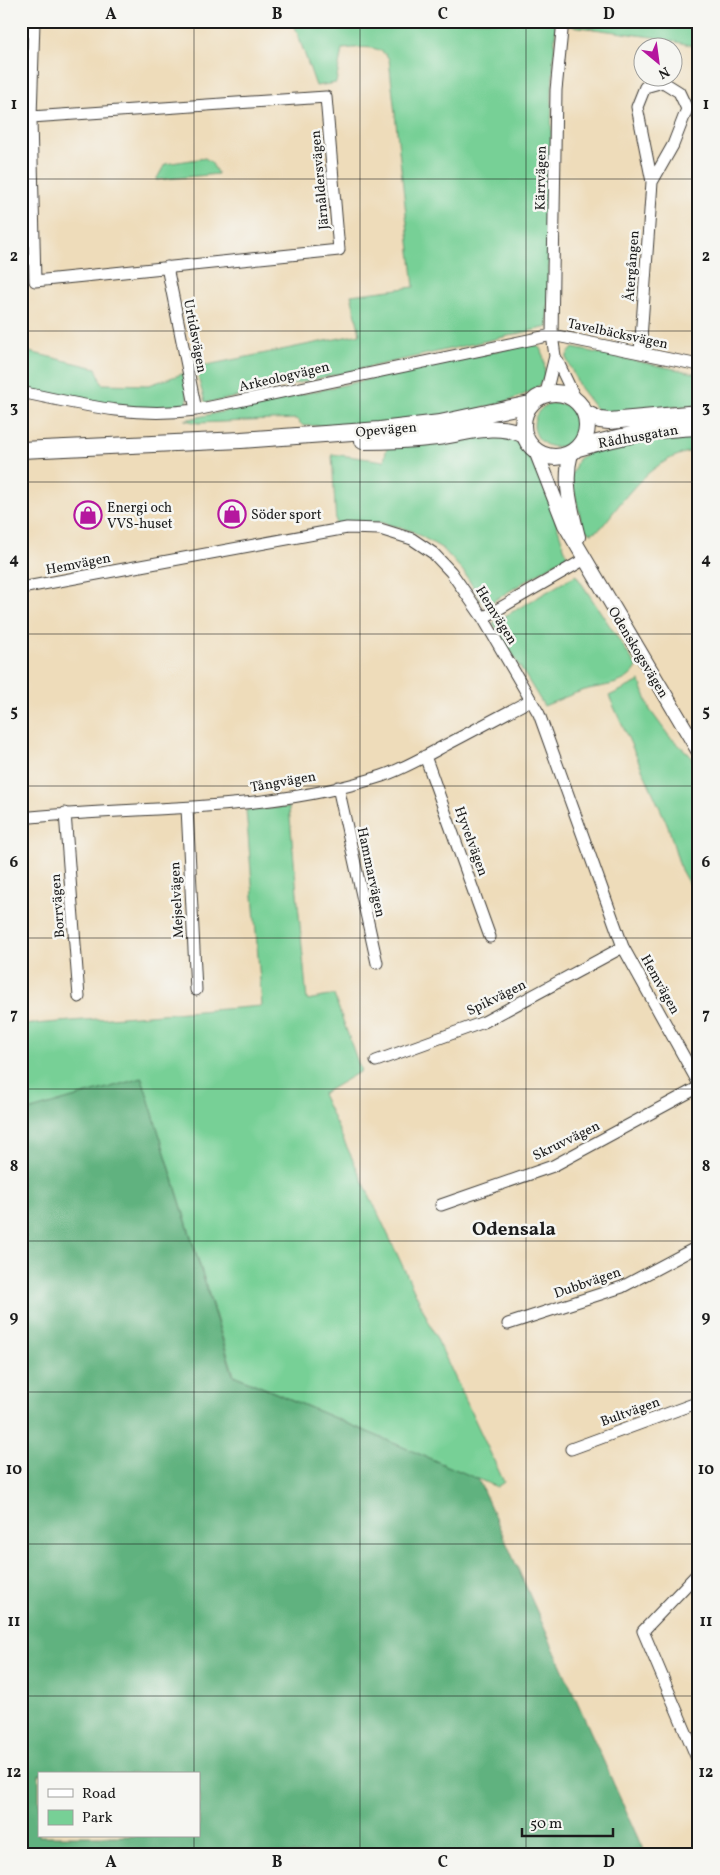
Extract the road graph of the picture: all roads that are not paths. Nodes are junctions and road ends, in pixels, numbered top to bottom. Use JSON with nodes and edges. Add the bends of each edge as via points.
{"nodes":[{"id":1,"x":34,"y":21,"type":"edge"},
{"id":2,"x":563,"y":21,"type":"edge"},
{"id":3,"x":31,"y":117,"type":"junction"},
{"id":4,"x":652,"y":182,"type":"junction"},
{"id":5,"x":167,"y":267,"type":"junction"},
{"id":6,"x":552,"y":335,"type":"junction"},
{"id":7,"x":640,"y":353,"type":"junction"},
{"id":8,"x":555,"y":356,"type":"junction"},
{"id":9,"x":699,"y":365,"type":"edge"},
{"id":10,"x":21,"y":392,"type":"edge"},
{"id":11,"x":546,"y":393,"type":"junction"},
{"id":12,"x":576,"y":400,"type":"junction"},
{"id":13,"x":530,"y":404,"type":"junction"},
{"id":14,"x":196,"y":410,"type":"junction"},
{"id":15,"x":699,"y":413,"type":"edge"},
{"id":16,"x":585,"y":414,"type":"junction"},
{"id":17,"x":699,"y":427,"type":"edge"},
{"id":18,"x":524,"y":435,"type":"junction"},
{"id":19,"x":240,"y":440,"type":"junction"},
{"id":20,"x":21,"y":450,"type":"edge"},
{"id":21,"x":574,"y":450,"type":"junction"},
{"id":22,"x":536,"y":451,"type":"junction"},
{"id":23,"x":582,"y":554,"type":"junction"},
{"id":24,"x":21,"y":588,"type":"edge"},
{"id":25,"x":483,"y":618,"type":"junction"},
{"id":26,"x":531,"y":700,"type":"junction"},
{"id":27,"x":699,"y":752,"type":"edge"},
{"id":28,"x":425,"y":756,"type":"junction"},
{"id":29,"x":338,"y":786,"type":"junction"},
{"id":30,"x":187,"y":808,"type":"junction"},
{"id":31,"x":65,"y":813,"type":"junction"},
{"id":32,"x":21,"y":818,"type":"edge"},
{"id":33,"x":490,"y":937,"type":"dead end"},
{"id":34,"x":623,"y":947,"type":"junction"},
{"id":35,"x":376,"y":963,"type":"dead end"},
{"id":36,"x":196,"y":990,"type":"dead end"},
{"id":37,"x":79,"y":997,"type":"dead end"},
{"id":38,"x":376,"y":1061,"type":"dead end"},
{"id":39,"x":699,"y":1085,"type":"edge"},
{"id":40,"x":441,"y":1205,"type":"dead end"},
{"id":41,"x":699,"y":1246,"type":"edge"},
{"id":42,"x":508,"y":1324,"type":"dead end"},
{"id":43,"x":699,"y":1402,"type":"edge"},
{"id":44,"x":571,"y":1448,"type":"dead end"},
{"id":45,"x":699,"y":1572,"type":"edge"},
{"id":46,"x":699,"y":1763,"type":"edge"}],
"edges":[{"from":1,"to":3,"type":"street"},
{"from":2,"to":6,"type":"street","name":"Kärrvägen","via":[[556,90]]},
{"from":3,"to":5,"type":"street","name":"Järnåldersvägen","via":[[35,281]]},
{"from":3,"to":5,"type":"street","name":"Järnåldersvägen","via":[[326,97],[339,250]]},
{"from":4,"to":4,"type":"street","name":"Återgången","via":[[673,145],[687,109],[679,92],[664,82],[645,87],[636,107]]},
{"from":4,"to":7,"type":"street","name":"Återgången"},
{"from":5,"to":14,"type":"street","name":"Urtidsvägen"},
{"from":6,"to":7,"type":"street","name":"Tavelbäcksvägen"},
{"from":6,"to":8,"type":"street","name":"Tavelbäcksvägen"},
{"from":6,"to":14,"type":"street","name":"Arkeologvägen"},
{"from":7,"to":9,"type":"street","name":"Tavelbäcksvägen"},
{"from":8,"to":11,"type":"street","name":"Tavelbäcksvägen"},
{"from":8,"to":12,"type":"street","name":"Tavelbäcksvägen"},
{"from":10,"to":14,"type":"street","name":"Arkeologvägen","via":[[112,411],[163,414]]},
{"from":11,"to":12,"type":"main road","via":[[562,393]]},
{"from":11,"to":13,"type":"main road"},
{"from":12,"to":16,"type":"main road"},
{"from":13,"to":18,"type":"main road","via":[[522,421]]},
{"from":13,"to":19,"type":"main road","name":"Opevägen","via":[[440,423]]},
{"from":15,"to":16,"type":"main road","name":"Rådhusgatan","via":[[609,420]]},
{"from":16,"to":21,"type":"main road","via":[[586,433]]},
{"from":17,"to":21,"type":"main road","name":"Rådhusgatan","via":[[664,428]]},
{"from":18,"to":19,"type":"main road","name":"Opevägen","via":[[496,427],[437,437],[382,441]]},
{"from":18,"to":22,"type":"main road"},
{"from":19,"to":20,"type":"main road","name":"Opevägen"},
{"from":21,"to":22,"type":"main road","via":[[554,457]]},
{"from":21,"to":23,"type":"street","name":"Odenskogsvägen","via":[[566,474],[566,488]]},
{"from":22,"to":23,"type":"street","name":"Odenskogsvägen","via":[[565,525]]},
{"from":23,"to":25,"type":"street"},
{"from":23,"to":27,"type":"street","name":"Odenskogsvägen"},
{"from":24,"to":25,"type":"street","name":"Hemvägen","via":[[347,528],[380,529],[412,539],[433,553]]},
{"from":25,"to":26,"type":"street","name":"Hemvägen"},
{"from":26,"to":28,"type":"street","name":"Tångvägen"},
{"from":26,"to":34,"type":"street","name":"Hemvägen","via":[[539,714]]},
{"from":28,"to":29,"type":"street","name":"Tångvägen","via":[[382,776]]},
{"from":28,"to":33,"type":"street","name":"Hyvelvägen"},
{"from":29,"to":30,"type":"street","name":"Tångvägen","via":[[266,801]]},
{"from":29,"to":35,"type":"street","name":"Hammarvägen"},
{"from":30,"to":31,"type":"street","name":"Tångvägen"},
{"from":30,"to":36,"type":"street","name":"Mejselvägen"},
{"from":31,"to":32,"type":"street","name":"Tångvägen"},
{"from":31,"to":37,"type":"street","name":"Borrvägen"},
{"from":34,"to":38,"type":"street","name":"Spikvägen","via":[[484,1022]]},
{"from":34,"to":39,"type":"street","name":"Hemvägen"},
{"from":39,"to":40,"type":"street","name":"Skruvvägen","via":[[553,1166]]},
{"from":41,"to":42,"type":"street","name":"Dubbvägen","via":[[622,1287]]},
{"from":43,"to":44,"type":"street","name":"Bultvägen"},
{"from":45,"to":46,"type":"street","via":[[643,1630]]}]}
